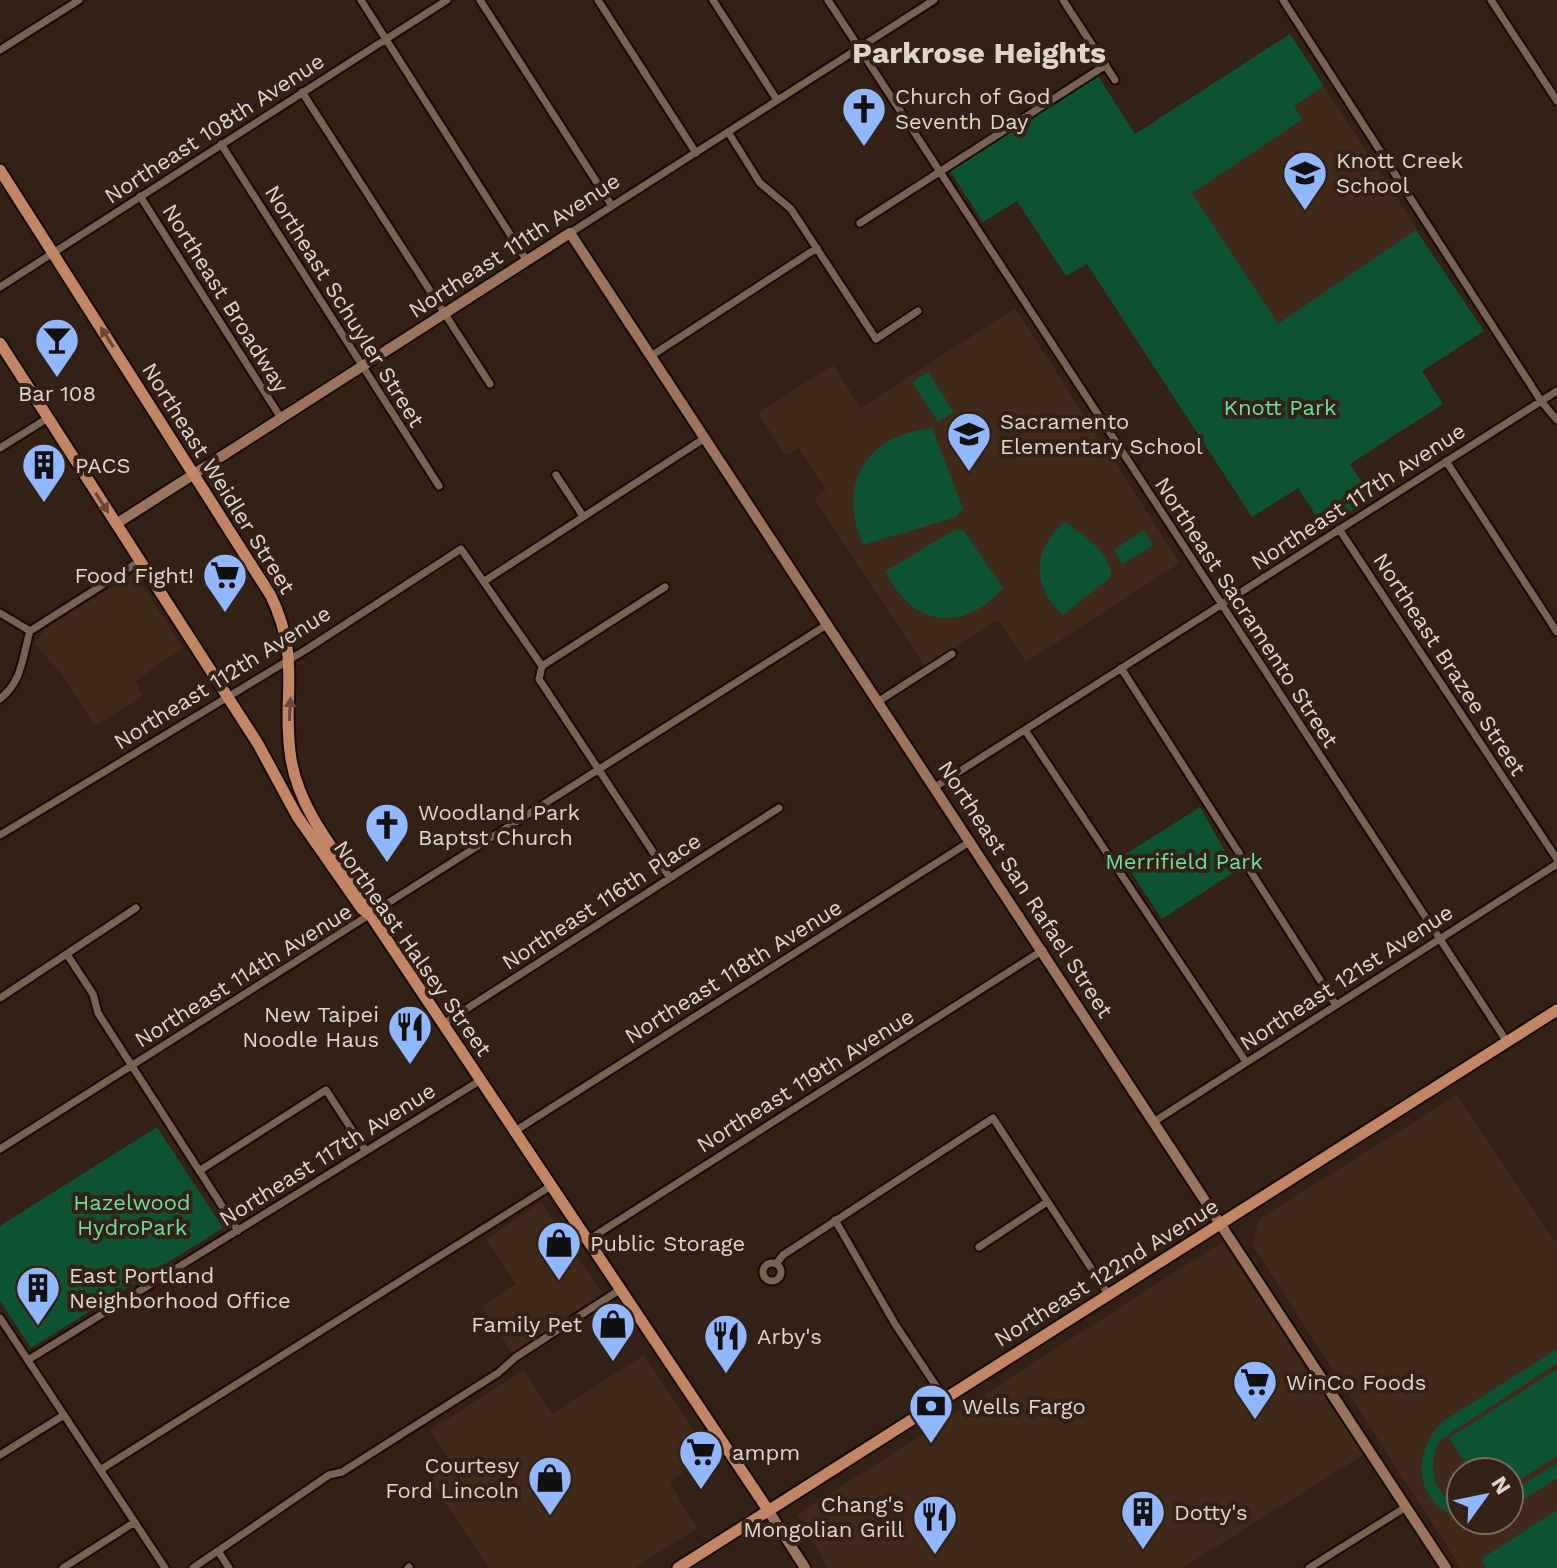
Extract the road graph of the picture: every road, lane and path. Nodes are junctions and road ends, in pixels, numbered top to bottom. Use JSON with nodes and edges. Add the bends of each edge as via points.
{"nodes":[{"id":1,"x":79,"y":0,"type":"edge"},
{"id":2,"x":361,"y":0,"type":"edge"},
{"id":3,"x":447,"y":0,"type":"edge"},
{"id":4,"x":480,"y":0,"type":"edge"},
{"id":5,"x":598,"y":0,"type":"edge"},
{"id":6,"x":713,"y":0,"type":"edge"},
{"id":7,"x":828,"y":0,"type":"edge"},
{"id":8,"x":934,"y":0,"type":"edge"},
{"id":9,"x":1063,"y":0,"type":"edge"},
{"id":10,"x":1283,"y":0,"type":"edge"},
{"id":11,"x":1491,"y":0,"type":"edge"},
{"id":12,"x":386,"y":39,"type":"junction"},
{"id":13,"x":859,"y":48,"type":"junction"},
{"id":14,"x":0,"y":50,"type":"edge"},
{"id":15,"x":1106,"y":65,"type":"junction"},
{"id":16,"x":1115,"y":80,"type":"dead end"},
{"id":17,"x":302,"y":92,"type":"junction"},
{"id":18,"x":777,"y":100,"type":"junction"},
{"id":19,"x":1557,"y":101,"type":"edge"},
{"id":20,"x":728,"y":132,"type":"junction"},
{"id":21,"x":221,"y":144,"type":"junction"},
{"id":22,"x":696,"y":153,"type":"junction"},
{"id":23,"x":0,"y":170,"type":"edge"},
{"id":24,"x":938,"y":172,"type":"junction"},
{"id":25,"x":140,"y":196,"type":"junction"},
{"id":26,"x":612,"y":206,"type":"junction"},
{"id":27,"x":860,"y":223,"type":"dead end"},
{"id":28,"x":570,"y":233,"type":"junction"},
{"id":29,"x":817,"y":248,"type":"junction"},
{"id":30,"x":53,"y":253,"type":"junction"},
{"id":31,"x":527,"y":261,"type":"junction"},
{"id":32,"x":0,"y":287,"type":"edge"},
{"id":33,"x":918,"y":311,"type":"dead end"},
{"id":34,"x":444,"y":314,"type":"junction"},
{"id":35,"x":0,"y":343,"type":"edge"},
{"id":36,"x":651,"y":356,"type":"junction"},
{"id":37,"x":362,"y":366,"type":"junction"},
{"id":38,"x":490,"y":384,"type":"dead end"},
{"id":39,"x":1557,"y":391,"type":"edge"},
{"id":40,"x":1541,"y":401,"type":"junction"},
{"id":41,"x":48,"y":418,"type":"junction"},
{"id":42,"x":281,"y":418,"type":"junction"},
{"id":43,"x":1557,"y":420,"type":"edge"},
{"id":44,"x":705,"y":438,"type":"junction"},
{"id":45,"x":0,"y":448,"type":"edge"},
{"id":46,"x":1446,"y":461,"type":"junction"},
{"id":47,"x":195,"y":474,"type":"junction"},
{"id":48,"x":556,"y":475,"type":"dead end"},
{"id":49,"x":439,"y":486,"type":"dead end"},
{"id":50,"x":583,"y":516,"type":"junction"},
{"id":51,"x":116,"y":524,"type":"junction"},
{"id":52,"x":1339,"y":529,"type":"junction"},
{"id":53,"x":140,"y":561,"type":"junction"},
{"id":54,"x":486,"y":580,"type":"junction"},
{"id":55,"x":665,"y":587,"type":"dead end"},
{"id":56,"x":1220,"y":605,"type":"junction"},
{"id":57,"x":0,"y":613,"type":"edge"},
{"id":58,"x":828,"y":624,"type":"junction"},
{"id":59,"x":30,"y":631,"type":"junction"},
{"id":60,"x":1557,"y":632,"type":"edge"},
{"id":61,"x":952,"y":654,"type":"dead end"},
{"id":62,"x":291,"y":657,"type":"junction"},
{"id":63,"x":542,"y":666,"type":"junction"},
{"id":64,"x":1121,"y":668,"type":"junction"},
{"id":65,"x":227,"y":697,"type":"junction"},
{"id":66,"x":0,"y":699,"type":"edge"},
{"id":67,"x":879,"y":701,"type":"junction"},
{"id":68,"x":1025,"y":730,"type":"junction"},
{"id":69,"x":599,"y":770,"type":"junction"},
{"id":70,"x":935,"y":787,"type":"junction"},
{"id":71,"x":779,"y":808,"type":"dead end"},
{"id":72,"x":0,"y":835,"type":"edge"},
{"id":73,"x":971,"y":841,"type":"junction"},
{"id":74,"x":1557,"y":862,"type":"edge"},
{"id":75,"x":670,"y":878,"type":"junction"},
{"id":76,"x":136,"y":908,"type":"dead end"},
{"id":77,"x":371,"y":916,"type":"junction"},
{"id":78,"x":1440,"y":939,"type":"junction"},
{"id":79,"x":1043,"y":950,"type":"junction"},
{"id":80,"x":68,"y":956,"type":"junction"},
{"id":81,"x":0,"y":998,"type":"edge"},
{"id":82,"x":1336,"y":1005,"type":"junction"},
{"id":83,"x":1556,"y":1013,"type":"edge"},
{"id":84,"x":443,"y":1024,"type":"junction"},
{"id":85,"x":1507,"y":1042,"type":"junction"},
{"id":86,"x":1246,"y":1062,"type":"junction"},
{"id":87,"x":132,"y":1066,"type":"junction"},
{"id":88,"x":481,"y":1080,"type":"junction"},
{"id":89,"x":1155,"y":1121,"type":"junction"},
{"id":90,"x":515,"y":1131,"type":"junction"},
{"id":91,"x":0,"y":1149,"type":"edge"},
{"id":92,"x":365,"y":1150,"type":"junction"},
{"id":93,"x":199,"y":1171,"type":"junction"},
{"id":94,"x":551,"y":1186,"type":"junction"},
{"id":95,"x":1047,"y":1202,"type":"junction"},
{"id":96,"x":835,"y":1220,"type":"junction"},
{"id":97,"x":1221,"y":1223,"type":"junction"},
{"id":98,"x":238,"y":1231,"type":"junction"},
{"id":99,"x":588,"y":1240,"type":"junction"},
{"id":100,"x":979,"y":1247,"type":"dead end"},
{"id":101,"x":776,"y":1264,"type":"dead end"},
{"id":102,"x":621,"y":1289,"type":"junction"},
{"id":103,"x":1108,"y":1294,"type":"junction"},
{"id":104,"x":0,"y":1318,"type":"edge"},
{"id":105,"x":28,"y":1360,"type":"junction"},
{"id":106,"x":944,"y":1398,"type":"junction"},
{"id":107,"x":64,"y":1415,"type":"junction"},
{"id":108,"x":0,"y":1455,"type":"edge"},
{"id":109,"x":100,"y":1470,"type":"junction"},
{"id":110,"x":1406,"y":1507,"type":"junction"},
{"id":111,"x":768,"y":1510,"type":"junction"},
{"id":112,"x":135,"y":1522,"type":"junction"},
{"id":113,"x":218,"y":1551,"type":"junction"},
{"id":114,"x":63,"y":1568,"type":"edge"},
{"id":115,"x":165,"y":1568,"type":"edge"},
{"id":116,"x":193,"y":1568,"type":"edge"},
{"id":117,"x":229,"y":1568,"type":"edge"},
{"id":118,"x":678,"y":1568,"type":"edge"},
{"id":119,"x":805,"y":1568,"type":"edge"},
{"id":120,"x":1309,"y":1568,"type":"edge"},
{"id":121,"x":1446,"y":1568,"type":"edge"}],
"edges":[{"from":1,"to":14,"type":"street"},
{"from":2,"to":12,"type":"street"},
{"from":3,"to":12,"type":"street","name":"Northeast 108th Avenue"},
{"from":4,"to":26,"type":"street"},
{"from":5,"to":22,"type":"street"},
{"from":6,"to":18,"type":"street"},
{"from":7,"to":13,"type":"street","name":"Northeast Sacramento Street"},
{"from":8,"to":13,"type":"street","name":"Northeast 111th Avenue"},
{"from":9,"to":15,"type":"street"},
{"from":10,"to":40,"type":"street"},
{"from":11,"to":19,"type":"street"},
{"from":12,"to":17,"type":"street","name":"Northeast 108th Avenue"},
{"from":12,"to":31,"type":"street"},
{"from":13,"to":18,"type":"street","name":"Northeast 111th Avenue"},
{"from":13,"to":24,"type":"street","name":"Northeast Sacramento Street"},
{"from":15,"to":16,"type":"street"},
{"from":15,"to":24,"type":"street"},
{"from":17,"to":21,"type":"street","name":"Northeast 108th Avenue"},
{"from":17,"to":34,"type":"street"},
{"from":18,"to":20,"type":"street","name":"Northeast 111th Avenue"},
{"from":20,"to":22,"type":"street","name":"Northeast 111th Avenue"},
{"from":20,"to":29,"type":"street","via":[[760,183],[791,209]]},
{"from":21,"to":25,"type":"street","name":"Northeast 108th Avenue"},
{"from":21,"to":37,"type":"street","name":"Northeast Schuyler Street"},
{"from":22,"to":26,"type":"street","name":"Northeast 111th Avenue"},
{"from":23,"to":30,"type":"main road","name":"Northeast Weidler Street"},
{"from":24,"to":27,"type":"street"},
{"from":24,"to":56,"type":"street","name":"Northeast Sacramento Street"},
{"from":25,"to":30,"type":"street","name":"Northeast 108th Avenue"},
{"from":25,"to":42,"type":"street","name":"Northeast Broadway"},
{"from":26,"to":28,"type":"street","name":"Northeast 111th Avenue"},
{"from":28,"to":31,"type":"street","name":"Northeast 111th Avenue"},
{"from":28,"to":36,"type":"street","name":"Northeast San Rafael Street"},
{"from":29,"to":33,"type":"street","via":[[876,339]]},
{"from":29,"to":36,"type":"street"},
{"from":30,"to":32,"type":"street","name":"Northeast 108th Avenue"},
{"from":47,"to":30,"type":"main road","name":"Northeast Weidler Street","one_way":true},
{"from":31,"to":34,"type":"street","name":"Northeast 111th Avenue"},
{"from":34,"to":37,"type":"street","name":"Northeast 111th Avenue"},
{"from":34,"to":38,"type":"street"},
{"from":35,"to":41,"type":"main road","name":"Northeast Halsey Street"},
{"from":36,"to":44,"type":"street","name":"Northeast San Rafael Street"},
{"from":37,"to":42,"type":"street","name":"Northeast 111th Avenue"},
{"from":37,"to":49,"type":"street","name":"Northeast Schuyler Street"},
{"from":39,"to":40,"type":"street","name":"Northeast 117th Avenue"},
{"from":40,"to":43,"type":"street"},
{"from":40,"to":46,"type":"street","name":"Northeast 117th Avenue"},
{"from":41,"to":45,"type":"street"},
{"from":41,"to":51,"type":"main road","name":"Northeast Halsey Street","one_way":true},
{"from":42,"to":47,"type":"street","name":"Northeast 111th Avenue"},
{"from":44,"to":50,"type":"street"},
{"from":44,"to":58,"type":"street","name":"Northeast San Rafael Street"},
{"from":46,"to":52,"type":"street","name":"Northeast 117th Avenue"},
{"from":46,"to":60,"type":"street"},
{"from":47,"to":51,"type":"street","name":"Northeast 111th Avenue"},
{"from":47,"to":62,"type":"main road","name":"Northeast Weidler Street","via":[[271,596]]},
{"from":48,"to":50,"type":"street"},
{"from":50,"to":54,"type":"street"},
{"from":51,"to":53,"type":"main road","name":"Northeast Halsey Street"},
{"from":52,"to":56,"type":"street","name":"Northeast 117th Avenue"},
{"from":52,"to":74,"type":"street","name":"Northeast Brazee Street"},
{"from":53,"to":59,"type":"street"},
{"from":53,"to":65,"type":"main road","name":"Northeast Halsey Street"},
{"from":54,"to":62,"type":"street","name":"Northeast 112th Avenue","via":[[461,549]]},
{"from":54,"to":63,"type":"street"},
{"from":55,"to":63,"type":"street"},
{"from":56,"to":64,"type":"street","name":"Northeast 117th Avenue"},
{"from":56,"to":78,"type":"street","name":"Northeast Sacramento Street"},
{"from":57,"to":59,"type":"street"},
{"from":58,"to":67,"type":"street","name":"Northeast San Rafael Street"},
{"from":58,"to":69,"type":"street","name":"Northeast 114th Avenue"},
{"from":59,"to":66,"type":"street","via":[[21,673]]},
{"from":61,"to":67,"type":"street"},
{"from":62,"to":65,"type":"street","name":"Northeast 112th Avenue"},
{"from":77,"to":62,"type":"main road","name":"Northeast Weidler Street","one_way":true,"via":[[371,903],[311,814],[295,776]]},
{"from":63,"to":69,"type":"street","via":[[539,679]]},
{"from":64,"to":68,"type":"street","name":"Northeast 117th Avenue"},
{"from":64,"to":82,"type":"street"},
{"from":65,"to":72,"type":"street","name":"Northeast 112th Avenue"},
{"from":65,"to":77,"type":"main road","name":"Northeast Halsey Street","via":[[297,816]]},
{"from":67,"to":70,"type":"street","name":"Northeast San Rafael Street"},
{"from":68,"to":70,"type":"street","name":"Northeast 117th Avenue"},
{"from":68,"to":86,"type":"street"},
{"from":69,"to":75,"type":"street"},
{"from":69,"to":77,"type":"street","name":"Northeast 114th Avenue"},
{"from":70,"to":73,"type":"street","name":"Northeast San Rafael Street"},
{"from":71,"to":75,"type":"street","name":"Northeast 116th Place"},
{"from":73,"to":79,"type":"street","name":"Northeast San Rafael Street"},
{"from":73,"to":90,"type":"street","name":"Northeast 118th Avenue"},
{"from":74,"to":78,"type":"street","name":"Northeast 121st Avenue"},
{"from":75,"to":84,"type":"street","name":"Northeast 116th Place"},
{"from":76,"to":80,"type":"street"},
{"from":77,"to":84,"type":"main road","name":"Northeast Halsey Street"},
{"from":77,"to":87,"type":"street","name":"Northeast 114th Avenue"},
{"from":78,"to":82,"type":"street","name":"Northeast 121st Avenue"},
{"from":78,"to":85,"type":"street","name":"Northeast Sacramento Street"},
{"from":79,"to":89,"type":"street","name":"Northeast San Rafael Street"},
{"from":79,"to":99,"type":"street","name":"Northeast 119th Avenue"},
{"from":80,"to":81,"type":"street"},
{"from":80,"to":87,"type":"street"},
{"from":82,"to":86,"type":"street","name":"Northeast 121st Avenue"},
{"from":83,"to":85,"type":"main road","name":"Northeast 122nd Avenue"},
{"from":84,"to":88,"type":"main road","name":"Northeast Halsey Street"},
{"from":85,"to":97,"type":"main road","name":"Northeast 122nd Avenue"},
{"from":86,"to":89,"type":"street","name":"Northeast 121st Avenue"},
{"from":87,"to":91,"type":"street","name":"Northeast 114th Avenue"},
{"from":87,"to":93,"type":"street"},
{"from":88,"to":90,"type":"main road","name":"Northeast Halsey Street"},
{"from":88,"to":92,"type":"street","name":"Northeast 117th Avenue"},
{"from":89,"to":97,"type":"street","name":"Northeast San Rafael Street"},
{"from":90,"to":94,"type":"main road","name":"Northeast Halsey Street"},
{"from":92,"to":93,"type":"street","via":[[326,1090]]},
{"from":92,"to":98,"type":"street","name":"Northeast 117th Avenue"},
{"from":93,"to":98,"type":"street"},
{"from":94,"to":99,"type":"main road","name":"Northeast Halsey Street"},
{"from":94,"to":109,"type":"street"},
{"from":95,"to":96,"type":"street","via":[[993,1118]]},
{"from":95,"to":100,"type":"street"},
{"from":95,"to":103,"type":"street"},
{"from":96,"to":101,"type":"street"},
{"from":96,"to":106,"type":"street"},
{"from":97,"to":103,"type":"main road","name":"Northeast 122nd Avenue"},
{"from":97,"to":110,"type":"street","name":"Northeast San Rafael Street"},
{"from":98,"to":105,"type":"street","name":"Northeast 117th Avenue"},
{"from":99,"to":102,"type":"main road","name":"Northeast Halsey Street"},
{"from":102,"to":111,"type":"main road","name":"Northeast Halsey Street"},
{"from":102,"to":113,"type":"street"},
{"from":103,"to":106,"type":"main road","name":"Northeast 122nd Avenue"},
{"from":104,"to":105,"type":"street"},
{"from":105,"to":107,"type":"street"},
{"from":106,"to":111,"type":"main road","name":"Northeast 122nd Avenue"},
{"from":107,"to":108,"type":"street"},
{"from":107,"to":109,"type":"street"},
{"from":109,"to":112,"type":"street"},
{"from":110,"to":120,"type":"street"},
{"from":110,"to":121,"type":"street","name":"Northeast San Rafael Street"},
{"from":111,"to":118,"type":"main road","name":"Northeast 122nd Avenue"},
{"from":111,"to":119,"type":"street","name":"Northeast Halsey Street"},
{"from":112,"to":114,"type":"street"},
{"from":112,"to":115,"type":"street"},
{"from":113,"to":116,"type":"street"},
{"from":113,"to":117,"type":"street"}]}
